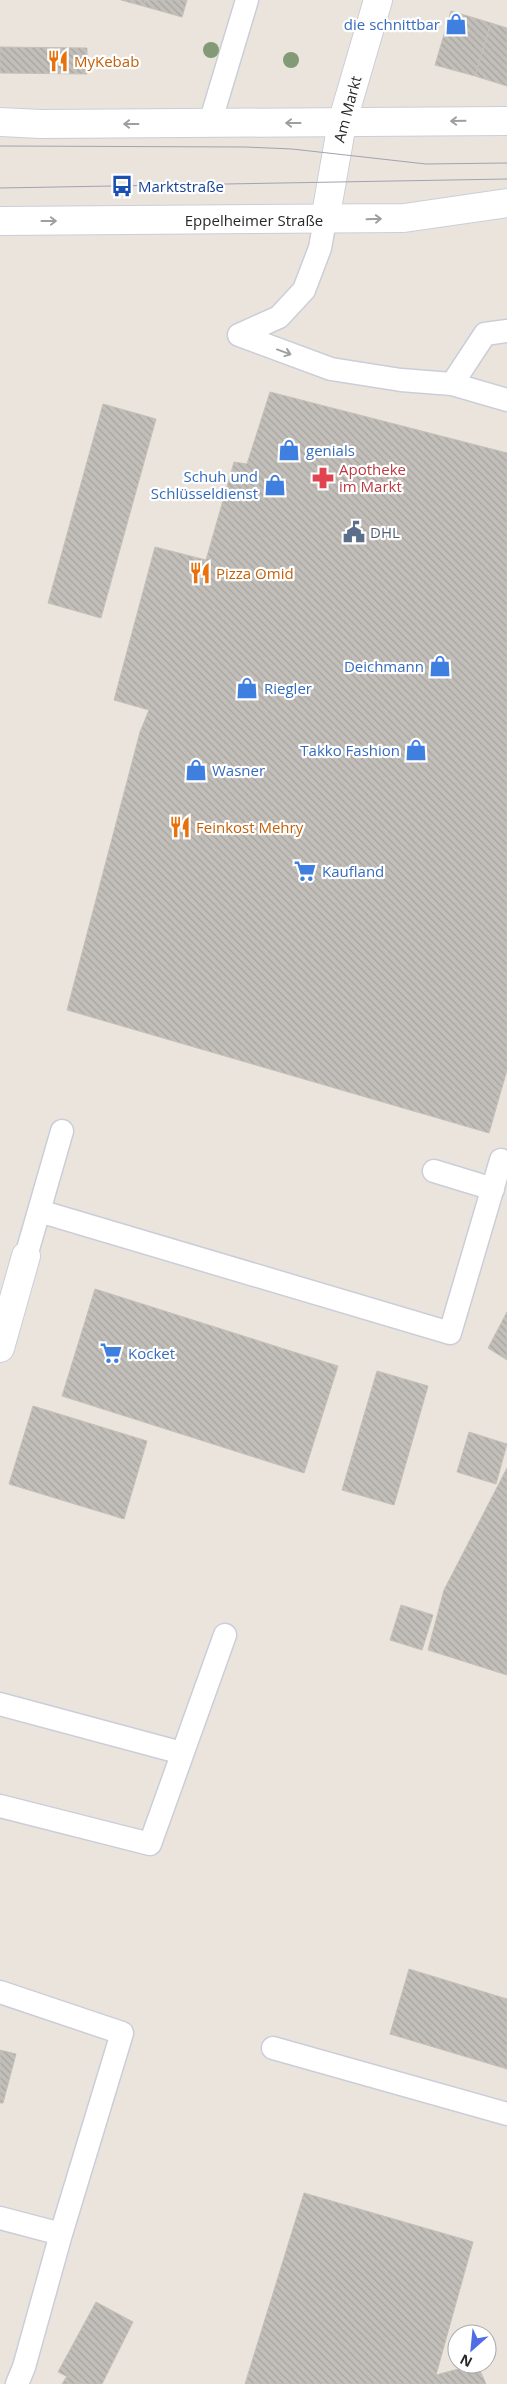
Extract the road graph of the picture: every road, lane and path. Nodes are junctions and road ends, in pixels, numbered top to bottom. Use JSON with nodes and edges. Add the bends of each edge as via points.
{"nodes":[{"id":1,"x":247,"y":0,"type":"edge"},
{"id":2,"x":378,"y":0,"type":"edge"},
{"id":3,"x":507,"y":120,"type":"edge"},
{"id":4,"x":0,"y":122,"type":"edge"},
{"id":5,"x":210,"y":123,"type":"junction"},
{"id":6,"x":342,"y":123,"type":"junction"},
{"id":7,"x":507,"y":203,"type":"edge"},
{"id":8,"x":325,"y":220,"type":"junction"},
{"id":9,"x":0,"y":221,"type":"edge"},
{"id":10,"x":507,"y":331,"type":"edge"},
{"id":11,"x":452,"y":384,"type":"junction"},
{"id":12,"x":507,"y":400,"type":"edge"},
{"id":13,"x":62,"y":1131,"type":"dead end"},
{"id":14,"x":502,"y":1160,"type":"dead end"},
{"id":15,"x":434,"y":1171,"type":"dead end"},
{"id":16,"x":493,"y":1189,"type":"junction"},
{"id":17,"x":39,"y":1211,"type":"junction"},
{"id":18,"x":26,"y":1256,"type":"joint"},
{"id":19,"x":0,"y":1348,"type":"edge"},
{"id":20,"x":225,"y":1634,"type":"dead end"},
{"id":21,"x":0,"y":1704,"type":"edge"},
{"id":22,"x":182,"y":1753,"type":"junction"},
{"id":23,"x":0,"y":1806,"type":"edge"},
{"id":24,"x":0,"y":1992,"type":"edge"},
{"id":25,"x":274,"y":2048,"type":"dead end"},
{"id":26,"x":507,"y":2114,"type":"edge"},
{"id":27,"x":0,"y":2218,"type":"edge"},
{"id":28,"x":60,"y":2234,"type":"junction"},
{"id":29,"x":16,"y":2384,"type":"edge"}],
"edges":[{"from":1,"to":5,"type":"lane"},
{"from":2,"to":6,"type":"main road","name":"Am Markt"},
{"from":3,"to":6,"type":"main road","one_way":true},
{"from":5,"to":4,"type":"main road","one_way":true},
{"from":6,"to":5,"type":"main road","one_way":true},
{"from":6,"to":8,"type":"main road","name":"Am Markt"},
{"from":8,"to":7,"type":"main road","name":"Eppelheimer Straße","one_way":true,"via":[[404,218]]},
{"from":9,"to":8,"type":"main road","name":"Eppelheimer Straße","one_way":true},
{"from":8,"to":11,"type":"lane","one_way":true,"via":[[320,248],[304,290],[279,317],[239,335],[332,369]]},
{"from":10,"to":11,"type":"lane","via":[[485,334]]},
{"from":11,"to":12,"type":"lane"},
{"from":13,"to":17,"type":"lane"},
{"from":14,"to":16,"type":"lane"},
{"from":15,"to":16,"type":"lane"},
{"from":16,"to":17,"type":"lane","via":[[450,1333]]},
{"from":17,"to":18,"type":"lane"},
{"from":18,"to":19,"type":"main road"},
{"from":20,"to":22,"type":"lane"},
{"from":21,"to":22,"type":"lane"},
{"from":22,"to":23,"type":"lane","via":[[150,1844]]},
{"from":24,"to":28,"type":"lane","via":[[122,2033]]},
{"from":25,"to":26,"type":"lane"},
{"from":27,"to":28,"type":"lane"},
{"from":28,"to":29,"type":"lane","via":[[24,2367]]}]}
